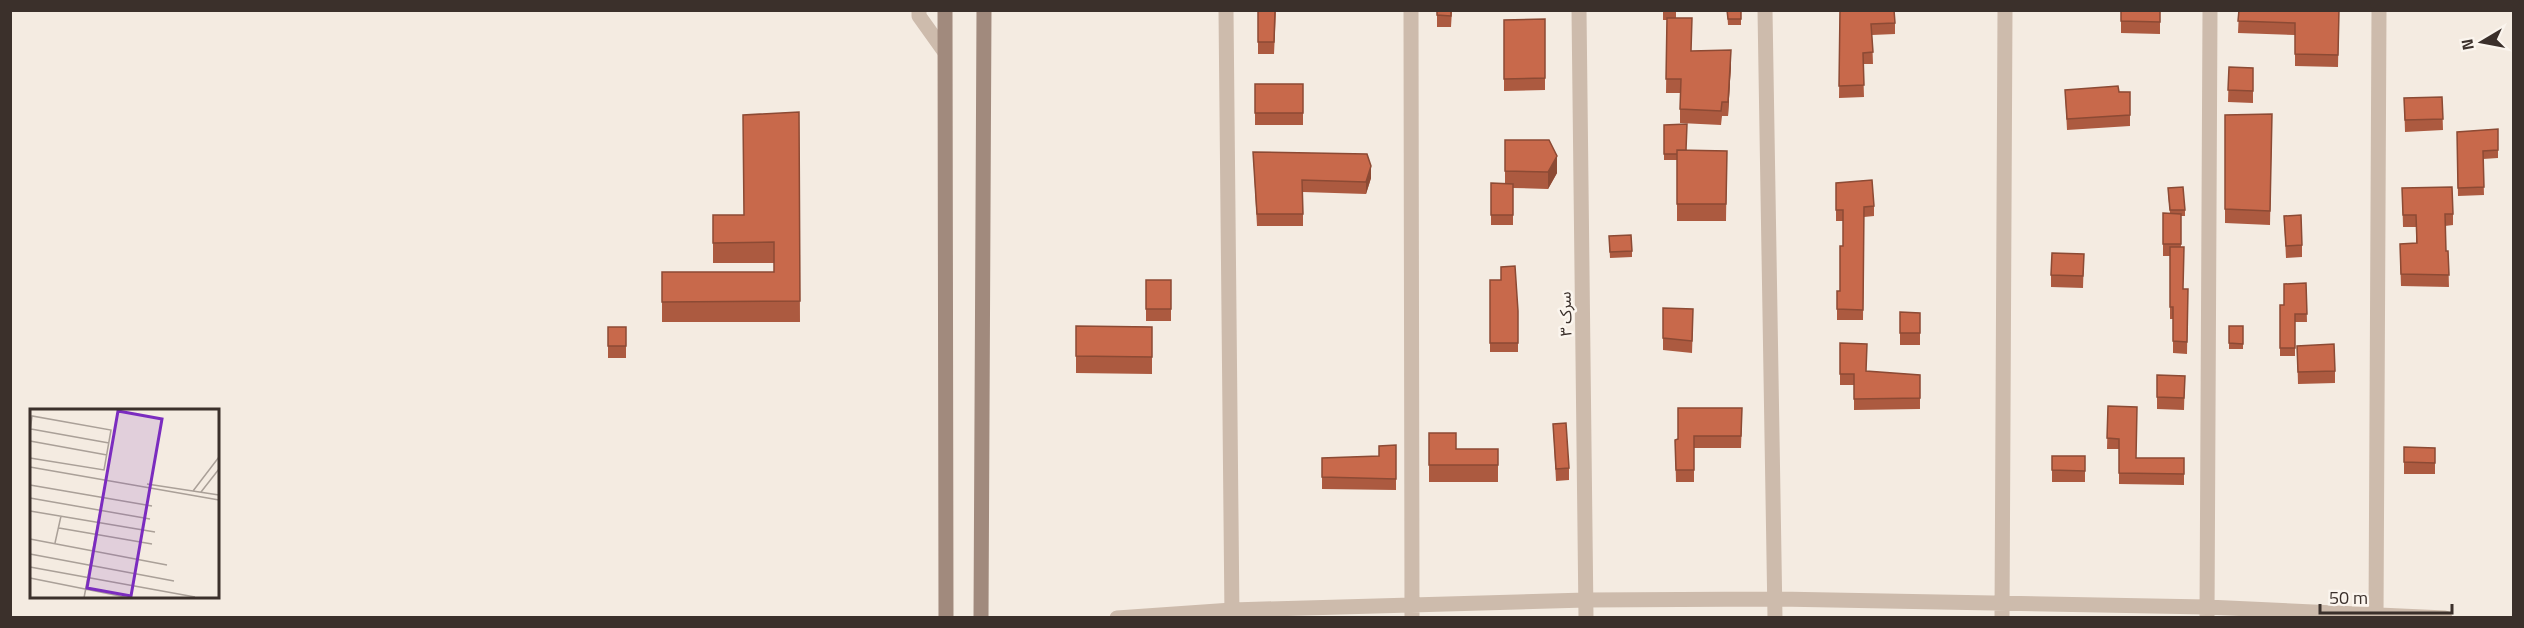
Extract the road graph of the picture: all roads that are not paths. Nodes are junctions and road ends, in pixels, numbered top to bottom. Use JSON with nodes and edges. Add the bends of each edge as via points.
{"nodes":[{"id":1,"x":919,"y":10,"type":"edge"},
{"id":2,"x":945,"y":10,"type":"edge"},
{"id":3,"x":984,"y":10,"type":"edge"},
{"id":4,"x":1226,"y":10,"type":"edge"},
{"id":5,"x":1411,"y":10,"type":"edge"},
{"id":6,"x":1580,"y":10,"type":"edge"},
{"id":7,"x":1765,"y":10,"type":"edge"},
{"id":8,"x":2005,"y":10,"type":"edge"},
{"id":9,"x":2210,"y":10,"type":"edge"},
{"id":10,"x":2379,"y":10,"type":"edge"},
{"id":11,"x":944,"y":51,"type":"junction"},
{"id":12,"x":1775,"y":599,"type":"junction"},
{"id":13,"x":1586,"y":600,"type":"junction"},
{"id":14,"x":2002,"y":610,"type":"edge"},
{"id":15,"x":1412,"y":612,"type":"edge"},
{"id":16,"x":2207,"y":612,"type":"edge"},
{"id":17,"x":1233,"y":614,"type":"edge"},
{"id":18,"x":2376,"y":616,"type":"edge"},
{"id":19,"x":946,"y":618,"type":"edge"},
{"id":20,"x":981,"y":618,"type":"edge"},
{"id":21,"x":1117,"y":618,"type":"edge"},
{"id":22,"x":1586,"y":618,"type":"edge"},
{"id":23,"x":1775,"y":618,"type":"edge"},
{"id":24,"x":2445,"y":618,"type":"edge"}],
"edges":[{"from":1,"to":11,"type":"street","via":[[919,16]]},
{"from":2,"to":11,"type":"main road"},
{"from":3,"to":20,"type":"main road"},
{"from":4,"to":17,"type":"street"},
{"from":5,"to":15,"type":"street"},
{"from":6,"to":13,"type":"street","name":"سرک ۳"},
{"from":7,"to":12,"type":"street"},
{"from":8,"to":14,"type":"street"},
{"from":9,"to":16,"type":"street"},
{"from":10,"to":18,"type":"street"},
{"from":11,"to":19,"type":"main road"},
{"from":12,"to":13,"type":"street"},
{"from":12,"to":14,"type":"street"},
{"from":12,"to":23,"type":"street"},
{"from":13,"to":15,"type":"street"},
{"from":13,"to":22,"type":"street","name":"سرک ۳"},
{"from":14,"to":16,"type":"street"},
{"from":15,"to":17,"type":"street"},
{"from":16,"to":18,"type":"street"},
{"from":17,"to":21,"type":"street"},
{"from":18,"to":24,"type":"street"}]}
